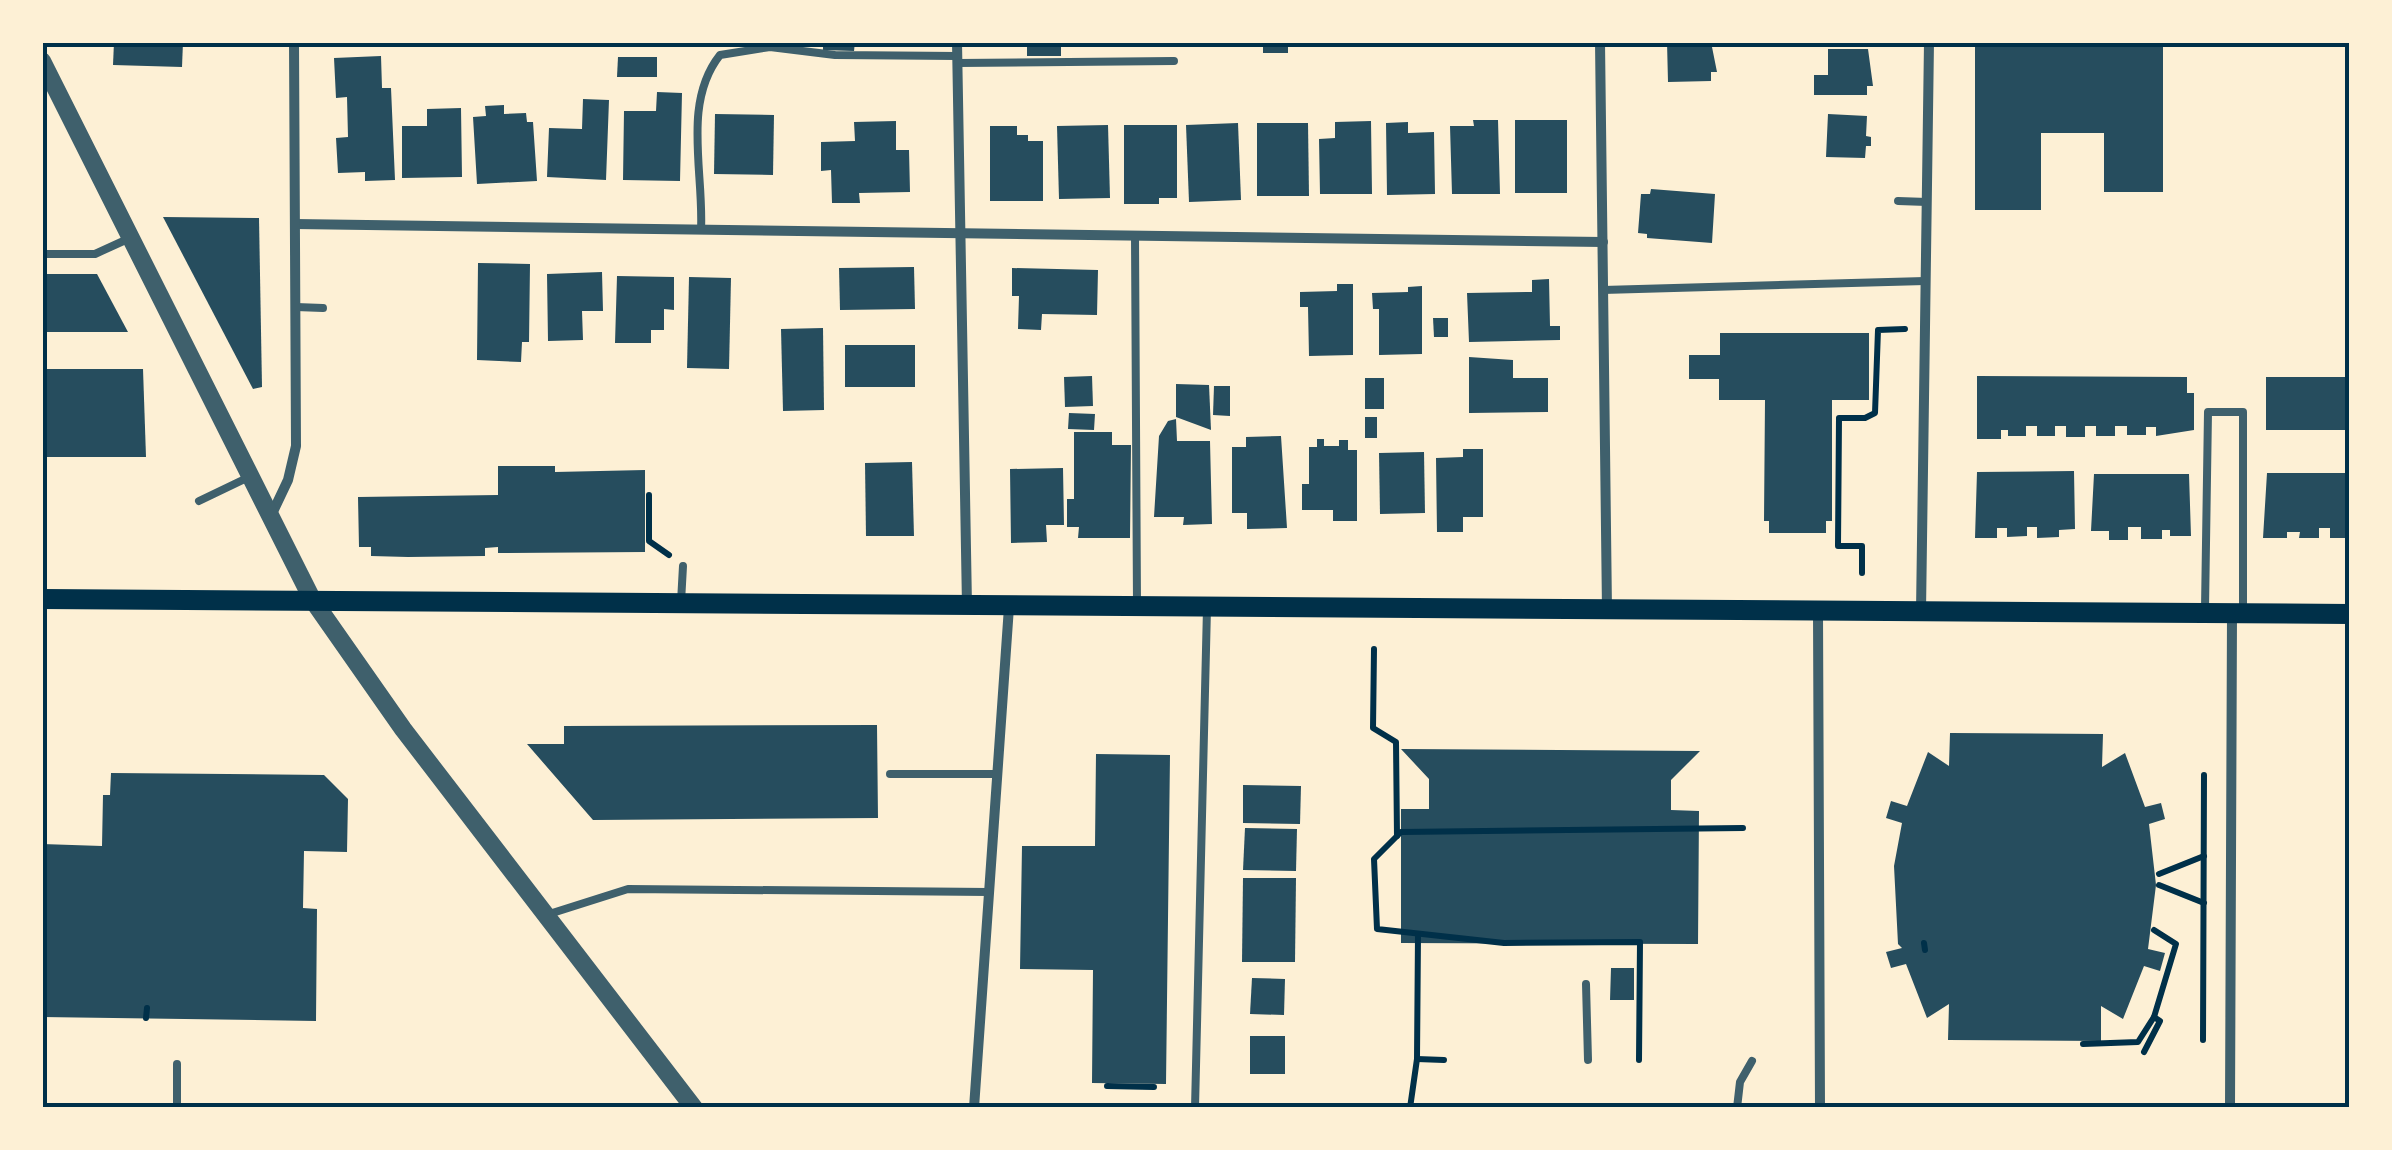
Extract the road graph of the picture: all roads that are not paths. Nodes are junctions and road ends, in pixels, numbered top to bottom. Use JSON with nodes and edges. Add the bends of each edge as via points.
{"nodes":[{"id":1,"x":294,"y":42,"type":"edge"},
{"id":2,"x":957,"y":42,"type":"edge"},
{"id":3,"x":1600,"y":42,"type":"edge"},
{"id":4,"x":1928,"y":42,"type":"edge"},
{"id":5,"x":958,"y":60,"type":"junction"},
{"id":6,"x":42,"y":61,"type":"edge"},
{"id":7,"x":1174,"y":61,"type":"dead end"},
{"id":8,"x":1898,"y":201,"type":"dead end"},
{"id":9,"x":1926,"y":202,"type":"junction"},
{"id":10,"x":296,"y":224,"type":"junction"},
{"id":11,"x":700,"y":230,"type":"junction"},
{"id":12,"x":961,"y":233,"type":"junction"},
{"id":13,"x":1135,"y":236,"type":"junction"},
{"id":14,"x":130,"y":238,"type":"junction"},
{"id":15,"x":1602,"y":242,"type":"junction"},
{"id":16,"x":42,"y":254,"type":"edge"},
{"id":17,"x":1925,"y":281,"type":"junction"},
{"id":18,"x":1603,"y":290,"type":"junction"},
{"id":19,"x":296,"y":307,"type":"junction"},
{"id":20,"x":323,"y":308,"type":"dead end"},
{"id":21,"x":249,"y":478,"type":"junction"},
{"id":22,"x":199,"y":500,"type":"dead end"},
{"id":23,"x":270,"y":519,"type":"junction"},
{"id":24,"x":682,"y":566,"type":"dead end"},
{"id":25,"x":42,"y":599,"type":"edge"},
{"id":26,"x":312,"y":599,"type":"junction"},
{"id":27,"x":681,"y":602,"type":"junction"},
{"id":28,"x":967,"y":607,"type":"junction"},
{"id":29,"x":1009,"y":607,"type":"junction"},
{"id":30,"x":1136,"y":608,"type":"junction"},
{"id":31,"x":1207,"y":608,"type":"junction"},
{"id":32,"x":1607,"y":611,"type":"junction"},
{"id":33,"x":1818,"y":612,"type":"junction"},
{"id":34,"x":1921,"y":613,"type":"junction"},
{"id":35,"x":2205,"y":614,"type":"junction"},
{"id":36,"x":2237,"y":614,"type":"junction"},
{"id":37,"x":2350,"y":614,"type":"edge"},
{"id":38,"x":890,"y":774,"type":"dead end"},
{"id":39,"x":997,"y":774,"type":"junction"},
{"id":40,"x":989,"y":892,"type":"junction"},
{"id":41,"x":546,"y":915,"type":"junction"},
{"id":42,"x":1586,"y":984,"type":"dead end"},
{"id":43,"x":1588,"y":1060,"type":"dead end"},
{"id":44,"x":1752,"y":1061,"type":"dead end"},
{"id":45,"x":177,"y":1064,"type":"dead end"},
{"id":46,"x":177,"y":1108,"type":"edge"},
{"id":47,"x":694,"y":1108,"type":"edge"},
{"id":48,"x":974,"y":1108,"type":"edge"},
{"id":49,"x":1195,"y":1108,"type":"edge"},
{"id":50,"x":1738,"y":1108,"type":"edge"},
{"id":51,"x":1820,"y":1108,"type":"edge"},
{"id":52,"x":2230,"y":1108,"type":"edge"}],
"edges":[{"from":1,"to":10,"type":"street"},
{"from":2,"to":5,"type":"street"},
{"from":3,"to":15,"type":"street"},
{"from":4,"to":9,"type":"street"},
{"from":5,"to":7,"type":"lane"},
{"from":5,"to":11,"type":"lane","via":[[770,47],[720,54],[703,76]]},
{"from":5,"to":12,"type":"street"},
{"from":6,"to":14,"type":"street"},
{"from":8,"to":9,"type":"lane"},
{"from":9,"to":17,"type":"street"},
{"from":10,"to":11,"type":"street"},
{"from":10,"to":19,"type":"street"},
{"from":11,"to":12,"type":"street"},
{"from":12,"to":13,"type":"street"},
{"from":12,"to":28,"type":"street"},
{"from":13,"to":15,"type":"street"},
{"from":13,"to":30,"type":"lane"},
{"from":14,"to":16,"type":"lane","via":[[95,254]]},
{"from":14,"to":21,"type":"street"},
{"from":15,"to":18,"type":"street"},
{"from":17,"to":18,"type":"lane"},
{"from":17,"to":34,"type":"street"},
{"from":18,"to":32,"type":"street"},
{"from":19,"to":20,"type":"lane"},
{"from":19,"to":23,"type":"street","via":[[296,446]]},
{"from":21,"to":22,"type":"lane"},
{"from":21,"to":23,"type":"street"},
{"from":23,"to":26,"type":"street"},
{"from":24,"to":27,"type":"lane"},
{"from":25,"to":26,"type":"main road"},
{"from":26,"to":27,"type":"main road"},
{"from":26,"to":41,"type":"street"},
{"from":27,"to":28,"type":"main road"},
{"from":28,"to":29,"type":"main road"},
{"from":29,"to":30,"type":"main road"},
{"from":29,"to":39,"type":"street"},
{"from":30,"to":31,"type":"main road"},
{"from":31,"to":32,"type":"main road"},
{"from":31,"to":49,"type":"lane"},
{"from":32,"to":33,"type":"main road"},
{"from":33,"to":34,"type":"main road"},
{"from":33,"to":51,"type":"street"},
{"from":34,"to":35,"type":"main road"},
{"from":35,"to":36,"type":"main road"},
{"from":35,"to":36,"type":"lane","via":[[2208,412],[2244,412]]},
{"from":36,"to":37,"type":"main road"},
{"from":36,"to":52,"type":"street"},
{"from":38,"to":39,"type":"lane"},
{"from":39,"to":40,"type":"street"},
{"from":40,"to":41,"type":"lane","via":[[628,889]]},
{"from":40,"to":48,"type":"street"},
{"from":41,"to":47,"type":"street"},
{"from":42,"to":43,"type":"lane"},
{"from":44,"to":50,"type":"lane","via":[[1740,1082]]},
{"from":45,"to":46,"type":"lane"}]}
